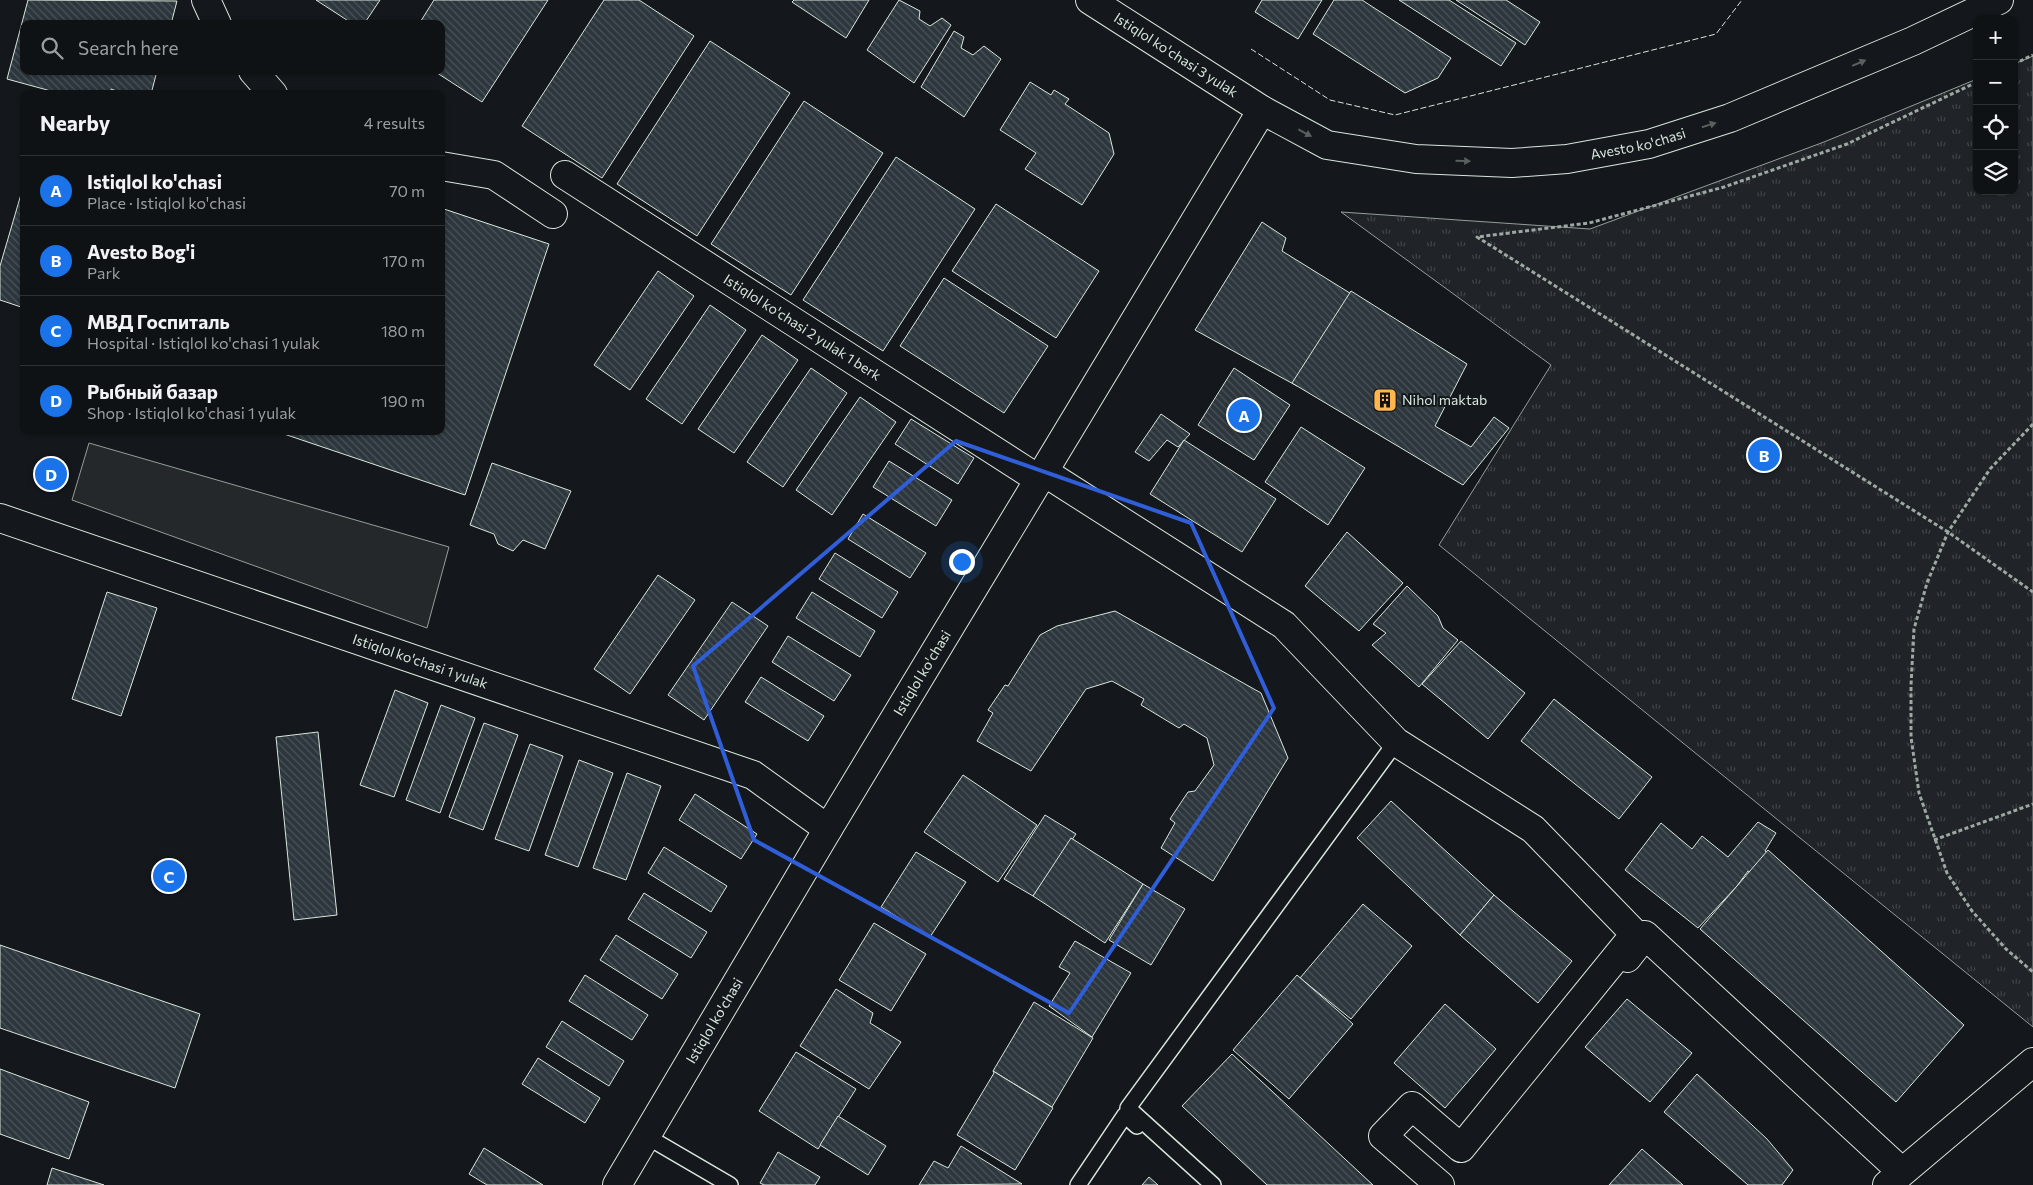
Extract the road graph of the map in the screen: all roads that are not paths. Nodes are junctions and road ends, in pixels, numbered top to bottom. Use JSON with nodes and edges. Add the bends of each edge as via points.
{"nodes":[{"id":1,"x":206,"y":0,"type":"edge"},
{"id":2,"x":1090,"y":0,"type":"edge"},
{"id":3,"x":1999,"y":0,"type":"edge"},
{"id":4,"x":215,"y":20,"type":"edge"},
{"id":5,"x":256,"y":75,"type":"edge"},
{"id":6,"x":270,"y":90,"type":"edge"},
{"id":7,"x":1262,"y":110,"type":"junction"},
{"id":8,"x":445,"y":167,"type":"edge"},
{"id":9,"x":565,"y":175,"type":"dead end"},
{"id":10,"x":553,"y":214,"type":"dead end"},
{"id":11,"x":1042,"y":476,"type":"junction"},
{"id":12,"x":0,"y":518,"type":"edge"},
{"id":13,"x":1396,"y":742,"type":"junction"},
{"id":14,"x":828,"y":829,"type":"junction"},
{"id":15,"x":2033,"y":1062,"type":"edge"},
{"id":16,"x":646,"y":1136,"type":"junction"},
{"id":17,"x":1894,"y":1178,"type":"edge"},
{"id":18,"x":617,"y":1185,"type":"edge"},
{"id":19,"x":730,"y":1185,"type":"edge"},
{"id":20,"x":1078,"y":1185,"type":"edge"},
{"id":21,"x":1200,"y":1185,"type":"edge"},
{"id":22,"x":1213,"y":1185,"type":"edge"},
{"id":23,"x":1440,"y":1185,"type":"edge"}],
"edges":[{"from":1,"to":4,"type":"street"},
{"from":2,"to":7,"type":"street","name":"Istiqlol ko'chasi 3 yulak"},
{"from":7,"to":3,"type":"street","name":"Avesto ko'chasi","one_way":true,"via":[[1327,145],[1337,147],[1416,159],[1512,163],[1567,159],[1649,144],[1730,118],[1913,41]]},
{"from":5,"to":6,"type":"street"},
{"from":7,"to":11,"type":"street","name":"Istiqlol ko'chasi"},
{"from":8,"to":10,"type":"street","via":[[494,175]]},
{"from":9,"to":11,"type":"street","name":"Istiqlol ko'chasi 2 yulak 1 berk"},
{"from":11,"to":13,"type":"street","name":"Istiqlol ko'chasi 2 yulak 1 berk","via":[[1284,625]]},
{"from":11,"to":14,"type":"street","name":"Istiqlol ko'chasi"},
{"from":12,"to":14,"type":"street","name":"Istiqlol ko'chasi 1 yulak","via":[[753,776]]},
{"from":13,"to":22,"type":"lane","via":[[1128,1108]]},
{"from":13,"to":23,"type":"street","name":"Istiqlol ko'chasi 2 yulak 1 berk","via":[[1533,829],[1635,934],[1461,1148],[1412,1106],[1383,1136]]},
{"from":14,"to":16,"type":"street","name":"Istiqlol ko'chasi"},
{"from":15,"to":17,"type":"street"},
{"from":16,"to":18,"type":"street","name":"Istiqlol ko'chasi"},
{"from":16,"to":19,"type":"lane"},
{"from":17,"to":23,"type":"street","via":[[1645,935]]},
{"from":20,"to":21,"type":"lane","via":[[1125,1114]]}]}
